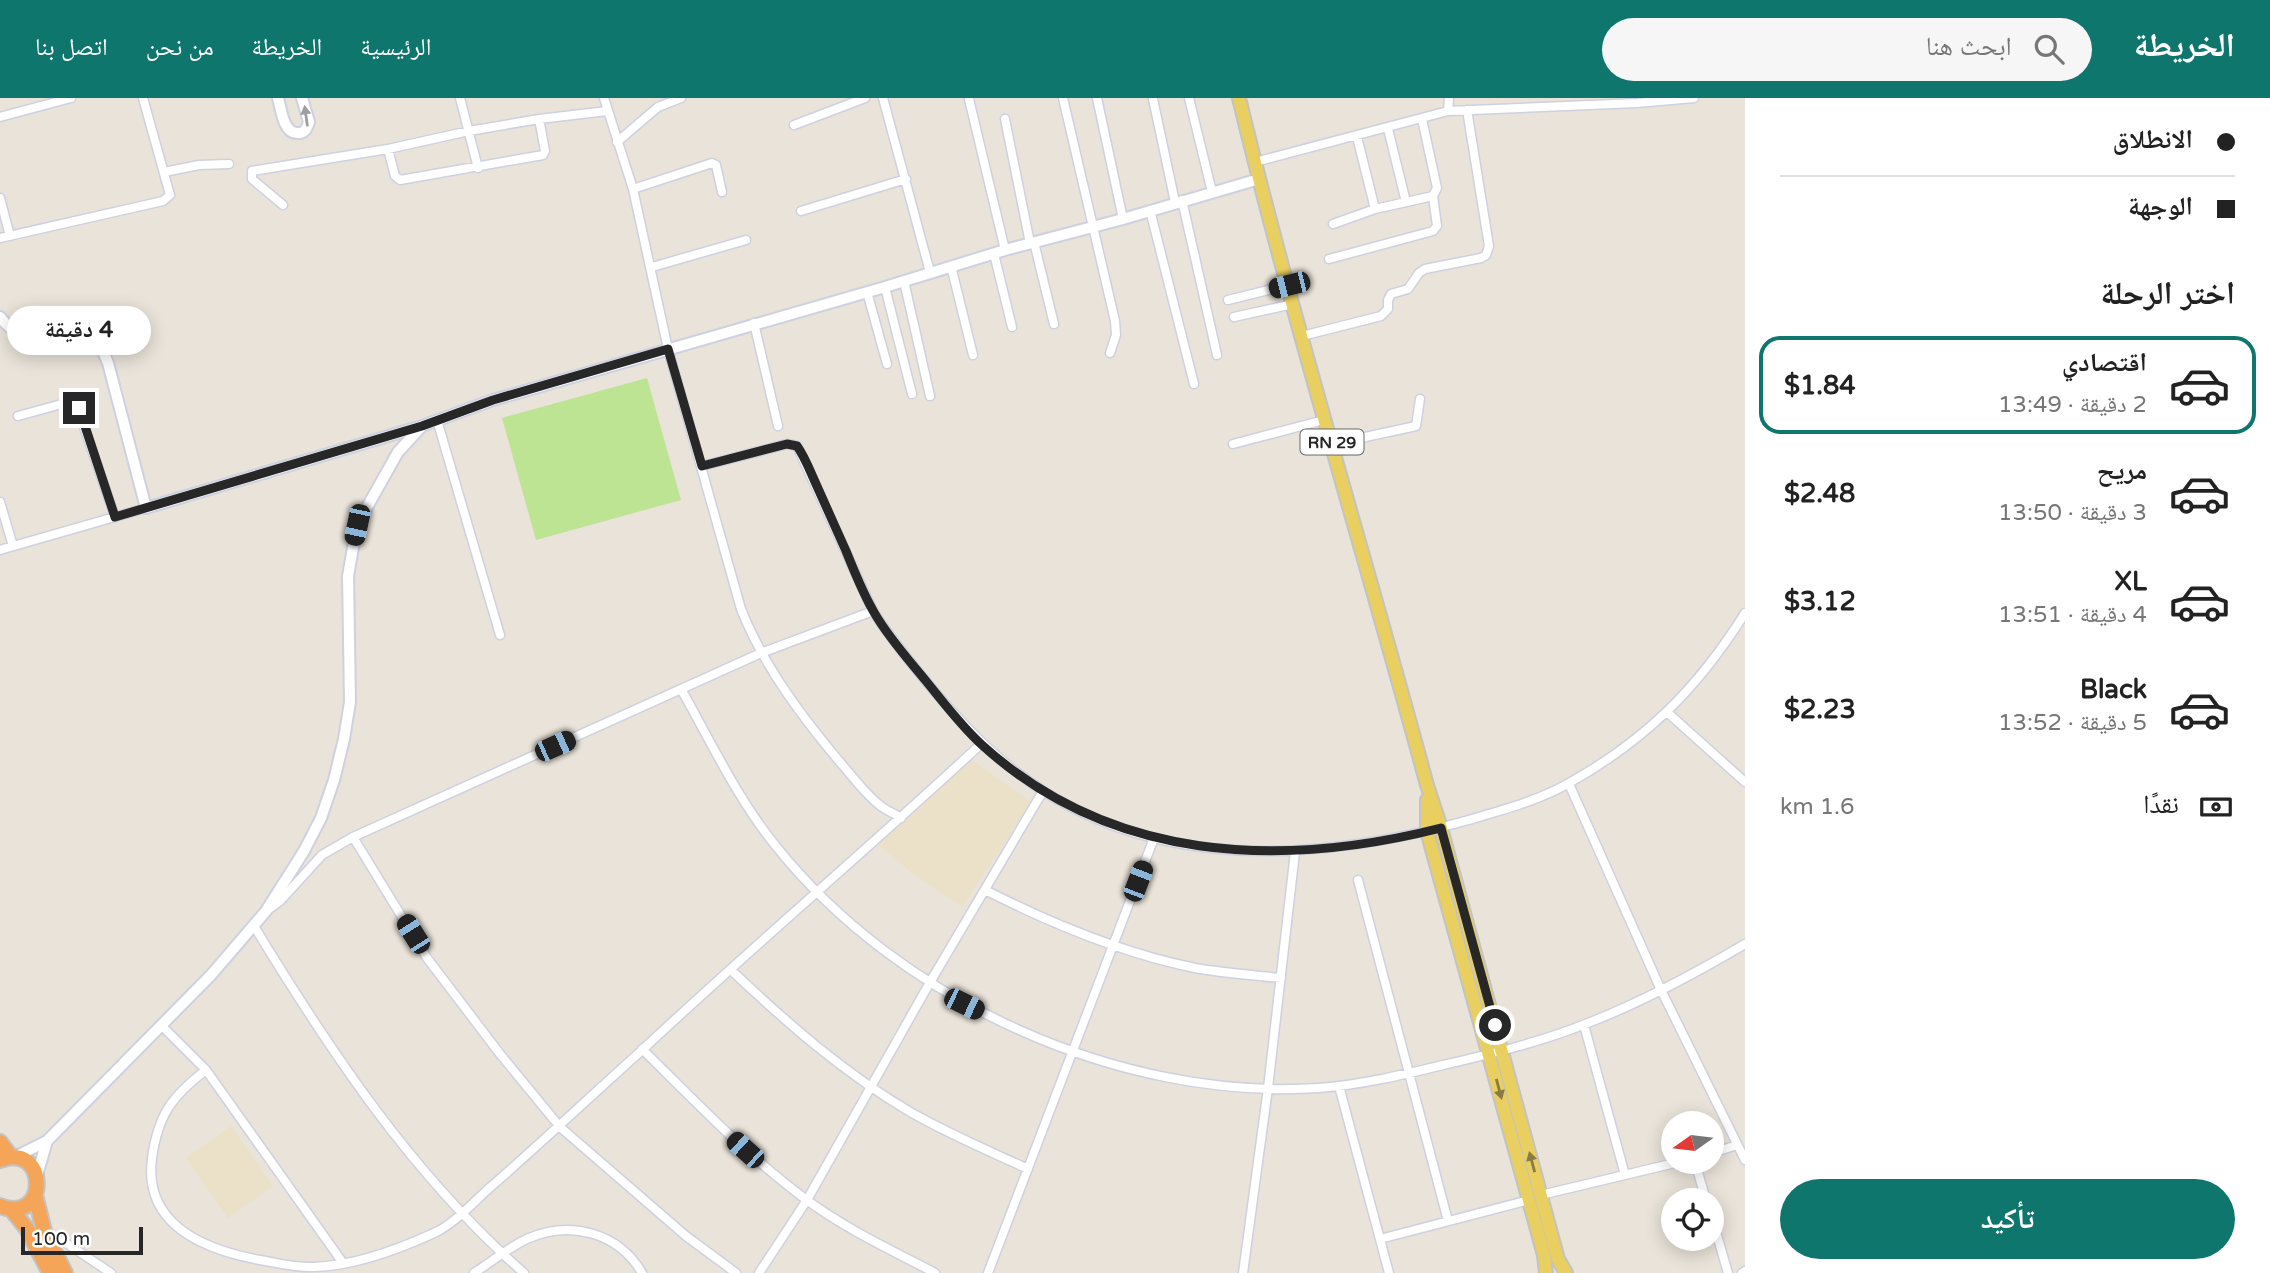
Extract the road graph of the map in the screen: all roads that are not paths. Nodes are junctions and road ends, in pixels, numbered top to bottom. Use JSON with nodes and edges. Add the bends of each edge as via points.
{"nodes":[{"id":1,"x":71,"y":98,"type":"edge"},
{"id":2,"x":143,"y":98,"type":"edge"},
{"id":3,"x":278,"y":98,"type":"edge"},
{"id":4,"x":302,"y":98,"type":"edge"},
{"id":5,"x":460,"y":98,"type":"edge"},
{"id":6,"x":604,"y":98,"type":"edge"},
{"id":7,"x":681,"y":98,"type":"edge"},
{"id":8,"x":865,"y":98,"type":"edge"},
{"id":9,"x":883,"y":98,"type":"edge"},
{"id":10,"x":1063,"y":98,"type":"edge"},
{"id":11,"x":1097,"y":98,"type":"edge"},
{"id":12,"x":1189,"y":98,"type":"edge"},
{"id":13,"x":1239,"y":98,"type":"edge"},
{"id":14,"x":1449,"y":98,"type":"edge"},
{"id":15,"x":1693,"y":98,"type":"edge"},
{"id":16,"x":969,"y":99,"type":"edge"},
{"id":17,"x":1153,"y":99,"type":"edge"},
{"id":18,"x":1468,"y":110,"type":"junction"},
{"id":19,"x":607,"y":111,"type":"junction"},
{"id":20,"x":1448,"y":111,"type":"junction"},
{"id":21,"x":0,"y":117,"type":"edge"},
{"id":22,"x":539,"y":119,"type":"junction"},
{"id":23,"x":1005,"y":119,"type":"dead end"},
{"id":24,"x":1422,"y":120,"type":"junction"},
{"id":25,"x":794,"y":125,"type":"dead end"},
{"id":26,"x":1388,"y":129,"type":"junction"},
{"id":27,"x":469,"y":131,"type":"junction"},
{"id":28,"x":1357,"y":137,"type":"junction"},
{"id":29,"x":617,"y":142,"type":"junction"},
{"id":30,"x":388,"y":149,"type":"junction"},
{"id":31,"x":1255,"y":162,"type":"junction"},
{"id":32,"x":229,"y":164,"type":"dead end"},
{"id":33,"x":478,"y":167,"type":"junction"},
{"id":34,"x":164,"y":172,"type":"junction"},
{"id":35,"x":906,"y":179,"type":"junction"},
{"id":36,"x":1259,"y":179,"type":"junction"},
{"id":37,"x":633,"y":189,"type":"junction"},
{"id":38,"x":722,"y":192,"type":"dead end"},
{"id":39,"x":1212,"y":192,"type":"junction"},
{"id":40,"x":1433,"y":196,"type":"junction"},
{"id":41,"x":0,"y":198,"type":"edge"},
{"id":42,"x":1178,"y":201,"type":"junction"},
{"id":43,"x":1406,"y":202,"type":"junction"},
{"id":44,"x":283,"y":205,"type":"dead end"},
{"id":45,"x":1375,"y":209,"type":"junction"},
{"id":46,"x":1150,"y":210,"type":"junction"},
{"id":47,"x":801,"y":211,"type":"dead end"},
{"id":48,"x":1123,"y":219,"type":"junction"},
{"id":49,"x":1333,"y":225,"type":"dead end"},
{"id":50,"x":1093,"y":227,"type":"junction"},
{"id":51,"x":10,"y":236,"type":"junction"},
{"id":52,"x":0,"y":238,"type":"edge"},
{"id":53,"x":746,"y":240,"type":"dead end"},
{"id":54,"x":1032,"y":243,"type":"junction"},
{"id":55,"x":1005,"y":250,"type":"junction"},
{"id":56,"x":994,"y":254,"type":"junction"},
{"id":57,"x":1329,"y":259,"type":"dead end"},
{"id":58,"x":951,"y":266,"type":"junction"},
{"id":59,"x":652,"y":267,"type":"junction"},
{"id":60,"x":930,"y":272,"type":"junction"},
{"id":61,"x":904,"y":281,"type":"junction"},
{"id":62,"x":1289,"y":285,"type":"junction"},
{"id":63,"x":885,"y":287,"type":"junction"},
{"id":64,"x":867,"y":292,"type":"junction"},
{"id":65,"x":1228,"y":300,"type":"dead end"},
{"id":66,"x":1293,"y":304,"type":"junction"},
{"id":67,"x":0,"y":317,"type":"edge"},
{"id":68,"x":1234,"y":317,"type":"dead end"},
{"id":69,"x":754,"y":323,"type":"junction"},
{"id":70,"x":1054,"y":324,"type":"dead end"},
{"id":71,"x":1012,"y":327,"type":"dead end"},
{"id":72,"x":1302,"y":336,"type":"junction"},
{"id":73,"x":668,"y":349,"type":"junction"},
{"id":74,"x":1110,"y":353,"type":"dead end"},
{"id":75,"x":973,"y":355,"type":"dead end"},
{"id":76,"x":1217,"y":355,"type":"dead end"},
{"id":77,"x":887,"y":364,"type":"dead end"},
{"id":78,"x":1194,"y":384,"type":"dead end"},
{"id":79,"x":912,"y":394,"type":"dead end"},
{"id":80,"x":930,"y":396,"type":"dead end"},
{"id":81,"x":1420,"y":399,"type":"dead end"},
{"id":82,"x":18,"y":416,"type":"dead end"},
{"id":83,"x":438,"y":420,"type":"junction"},
{"id":84,"x":1324,"y":420,"type":"junction"},
{"id":85,"x":422,"y":426,"type":"junction"},
{"id":86,"x":778,"y":426,"type":"dead end"},
{"id":87,"x":1233,"y":444,"type":"dead end"},
{"id":88,"x":1333,"y":444,"type":"junction"},
{"id":89,"x":702,"y":466,"type":"junction"},
{"id":90,"x":0,"y":502,"type":"edge"},
{"id":91,"x":146,"y":508,"type":"junction"},
{"id":92,"x":115,"y":517,"type":"junction"},
{"id":93,"x":13,"y":546,"type":"junction"},
{"id":94,"x":0,"y":550,"type":"edge"},
{"id":95,"x":873,"y":611,"type":"junction"},
{"id":96,"x":1745,"y":613,"type":"edge"},
{"id":97,"x":500,"y":635,"type":"dead end"},
{"id":98,"x":761,"y":653,"type":"junction"},
{"id":99,"x":681,"y":689,"type":"junction"},
{"id":100,"x":1668,"y":713,"type":"junction"},
{"id":101,"x":981,"y":744,"type":"junction"},
{"id":102,"x":1745,"y":782,"type":"edge"},
{"id":103,"x":1569,"y":784,"type":"junction"},
{"id":104,"x":1427,"y":785,"type":"junction"},
{"id":105,"x":1043,"y":791,"type":"junction"},
{"id":106,"x":901,"y":818,"type":"junction"},
{"id":107,"x":1441,"y":828,"type":"junction"},
{"id":108,"x":1427,"y":831,"type":"junction"},
{"id":109,"x":353,"y":837,"type":"junction"},
{"id":110,"x":1154,"y":838,"type":"junction"},
{"id":111,"x":1295,"y":852,"type":"junction"},
{"id":112,"x":1358,"y":880,"type":"dead end"},
{"id":113,"x":985,"y":890,"type":"junction"},
{"id":114,"x":816,"y":892,"type":"junction"},
{"id":115,"x":266,"y":911,"type":"junction"},
{"id":116,"x":254,"y":926,"type":"junction"},
{"id":117,"x":1745,"y":944,"type":"edge"},
{"id":118,"x":1113,"y":946,"type":"junction"},
{"id":119,"x":731,"y":970,"type":"junction"},
{"id":120,"x":1280,"y":978,"type":"junction"},
{"id":121,"x":929,"y":984,"type":"junction"},
{"id":122,"x":1661,"y":990,"type":"junction"},
{"id":123,"x":1584,"y":1025,"type":"junction"},
{"id":124,"x":162,"y":1026,"type":"junction"},
{"id":125,"x":642,"y":1049,"type":"junction"},
{"id":126,"x":1073,"y":1052,"type":"junction"},
{"id":127,"x":1496,"y":1052,"type":"junction"},
{"id":128,"x":206,"y":1070,"type":"junction"},
{"id":129,"x":1408,"y":1073,"type":"junction"},
{"id":130,"x":1339,"y":1086,"type":"junction"},
{"id":131,"x":871,"y":1087,"type":"junction"},
{"id":132,"x":1268,"y":1088,"type":"junction"},
{"id":133,"x":560,"y":1127,"type":"junction"},
{"id":134,"x":47,"y":1141,"type":"junction"},
{"id":135,"x":0,"y":1142,"type":"edge"},
{"id":136,"x":1737,"y":1145,"type":"junction"},
{"id":137,"x":1724,"y":1149,"type":"edge"},
{"id":138,"x":9,"y":1158,"type":"edge"},
{"id":139,"x":1745,"y":1160,"type":"edge"},
{"id":140,"x":1661,"y":1166,"type":"edge"},
{"id":141,"x":1028,"y":1169,"type":"junction"},
{"id":142,"x":37,"y":1175,"type":"junction"},
{"id":143,"x":1625,"y":1175,"type":"junction"},
{"id":144,"x":35,"y":1195,"type":"junction"},
{"id":145,"x":1535,"y":1198,"type":"junction"},
{"id":146,"x":807,"y":1200,"type":"junction"},
{"id":147,"x":6,"y":1208,"type":"edge"},
{"id":148,"x":462,"y":1212,"type":"junction"},
{"id":149,"x":1448,"y":1221,"type":"junction"},
{"id":150,"x":1380,"y":1238,"type":"junction"},
{"id":151,"x":63,"y":1241,"type":"dead end"},
{"id":152,"x":1722,"y":1251,"type":"edge"},
{"id":153,"x":504,"y":1254,"type":"junction"},
{"id":154,"x":343,"y":1263,"type":"junction"},
{"id":155,"x":50,"y":1273,"type":"edge"},
{"id":156,"x":65,"y":1273,"type":"edge"},
{"id":157,"x":111,"y":1273,"type":"edge"},
{"id":158,"x":474,"y":1273,"type":"edge"},
{"id":159,"x":524,"y":1273,"type":"edge"},
{"id":160,"x":642,"y":1273,"type":"edge"},
{"id":161,"x":736,"y":1273,"type":"edge"},
{"id":162,"x":759,"y":1273,"type":"edge"},
{"id":163,"x":935,"y":1273,"type":"edge"},
{"id":164,"x":988,"y":1273,"type":"edge"},
{"id":165,"x":1243,"y":1273,"type":"edge"},
{"id":166,"x":1389,"y":1273,"type":"edge"},
{"id":167,"x":1546,"y":1273,"type":"edge"},
{"id":168,"x":1566,"y":1273,"type":"edge"},
{"id":169,"x":1728,"y":1273,"type":"edge"}],
"edges":[{"from":1,"to":21,"type":"street"},
{"from":2,"to":34,"type":"street"},
{"from":3,"to":4,"type":"main road","one_way":true,"via":[[286,126],[299,134],[309,122]]},
{"from":5,"to":27,"type":"street"},
{"from":6,"to":19,"type":"street"},
{"from":7,"to":29,"type":"street","via":[[658,107]]},
{"from":8,"to":25,"type":"street"},
{"from":9,"to":35,"type":"street"},
{"from":10,"to":50,"type":"street"},
{"from":11,"to":48,"type":"street"},
{"from":12,"to":39,"type":"street"},
{"from":13,"to":31,"type":"main road","number":"RN 29"},
{"from":14,"to":20,"type":"street"},
{"from":15,"to":18,"type":"street"},
{"from":16,"to":55,"type":"street"},
{"from":17,"to":42,"type":"street"},
{"from":18,"to":20,"type":"street"},
{"from":18,"to":72,"type":"street","via":[[1489,246],[1486,255],[1425,269],[1408,289],[1391,295],[1381,316]]},
{"from":19,"to":22,"type":"street"},
{"from":19,"to":29,"type":"street"},
{"from":20,"to":24,"type":"street"},
{"from":22,"to":27,"type":"street"},
{"from":22,"to":33,"type":"street","via":[[543,155]]},
{"from":23,"to":54,"type":"street"},
{"from":24,"to":26,"type":"street"},
{"from":24,"to":40,"type":"street","via":[[1437,188]]},
{"from":26,"to":28,"type":"street"},
{"from":26,"to":43,"type":"street"},
{"from":27,"to":30,"type":"street"},
{"from":27,"to":33,"type":"street"},
{"from":28,"to":31,"type":"street"},
{"from":28,"to":45,"type":"street"},
{"from":29,"to":37,"type":"street"},
{"from":30,"to":33,"type":"street","via":[[400,180]]},
{"from":30,"to":44,"type":"street","via":[[251,171],[252,179]]},
{"from":31,"to":36,"type":"main road","number":"RN 29"},
{"from":32,"to":34,"type":"street"},
{"from":34,"to":51,"type":"street","via":[[170,195],[163,201]]},
{"from":35,"to":47,"type":"street"},
{"from":35,"to":60,"type":"street"},
{"from":36,"to":39,"type":"main road"},
{"from":36,"to":62,"type":"main road","number":"RN 29"},
{"from":37,"to":38,"type":"street","via":[[712,163]]},
{"from":37,"to":59,"type":"street"},
{"from":39,"to":42,"type":"main road"},
{"from":40,"to":43,"type":"street"},
{"from":40,"to":57,"type":"street","via":[[1437,226],[1433,231]]},
{"from":41,"to":51,"type":"street"},
{"from":42,"to":46,"type":"main road"},
{"from":42,"to":76,"type":"street"},
{"from":43,"to":45,"type":"street"},
{"from":45,"to":49,"type":"street"},
{"from":46,"to":48,"type":"main road"},
{"from":46,"to":78,"type":"street"},
{"from":48,"to":50,"type":"main road"},
{"from":50,"to":54,"type":"main road"},
{"from":50,"to":74,"type":"street","via":[[1115,321]]},
{"from":51,"to":52,"type":"street"},
{"from":53,"to":59,"type":"street"},
{"from":54,"to":55,"type":"main road"},
{"from":54,"to":70,"type":"street"},
{"from":55,"to":56,"type":"main road"},
{"from":56,"to":58,"type":"main road"},
{"from":56,"to":71,"type":"street"},
{"from":58,"to":60,"type":"main road"},
{"from":58,"to":75,"type":"street"},
{"from":59,"to":73,"type":"street"},
{"from":60,"to":61,"type":"main road"},
{"from":61,"to":63,"type":"main road"},
{"from":61,"to":80,"type":"street"},
{"from":62,"to":65,"type":"street"},
{"from":62,"to":66,"type":"main road","number":"RN 29"},
{"from":63,"to":64,"type":"main road"},
{"from":63,"to":79,"type":"street"},
{"from":64,"to":69,"type":"main road"},
{"from":64,"to":77,"type":"street"},
{"from":66,"to":68,"type":"street"},
{"from":66,"to":72,"type":"main road","number":"RN 29"},
{"from":67,"to":91,"type":"main road","via":[[19,335],[78,338],[101,348]]},
{"from":69,"to":73,"type":"main road"},
{"from":69,"to":86,"type":"street"},
{"from":72,"to":84,"type":"main road","number":"RN 29"},
{"from":73,"to":83,"type":"main road"},
{"from":73,"to":89,"type":"street"},
{"from":81,"to":88,"type":"street","via":[[1416,426]]},
{"from":82,"to":92,"type":"street","via":[[76,404]]},
{"from":83,"to":85,"type":"main road"},
{"from":83,"to":97,"type":"street"},
{"from":84,"to":87,"type":"street"},
{"from":84,"to":88,"type":"main road","number":"RN 29"},
{"from":85,"to":91,"type":"main road"},
{"from":85,"to":115,"type":"main road","via":[[398,453],[357,525],[348,576],[350,702],[344,739],[321,818]]},
{"from":88,"to":104,"type":"main road","number":"RN 29"},
{"from":89,"to":95,"type":"street","via":[[787,444],[797,446]]},
{"from":89,"to":98,"type":"street","via":[[741,609]]},
{"from":90,"to":93,"type":"street"},
{"from":91,"to":92,"type":"street"},
{"from":92,"to":93,"type":"street"},
{"from":93,"to":94,"type":"street"},
{"from":95,"to":98,"type":"street"},
{"from":95,"to":101,"type":"street","via":[[956,719]]},
{"from":96,"to":100,"type":"street","via":[[1702,675]]},
{"from":98,"to":99,"type":"street"},
{"from":98,"to":106,"type":"street","via":[[835,756],[882,807]]},
{"from":99,"to":109,"type":"street"},
{"from":99,"to":114,"type":"street","via":[[744,802]]},
{"from":100,"to":102,"type":"street"},
{"from":100,"to":103,"type":"street","via":[[1638,739]]},
{"from":101,"to":105,"type":"street"},
{"from":101,"to":106,"type":"street"},
{"from":103,"to":107,"type":"street"},
{"from":103,"to":122,"type":"street"},
{"from":104,"to":107,"type":"main road","number":"RN 29"},
{"from":104,"to":108,"type":"main road","number":"RN 29"},
{"from":105,"to":110,"type":"street","via":[[1075,809]]},
{"from":105,"to":113,"type":"street"},
{"from":106,"to":114,"type":"street"},
{"from":107,"to":108,"type":"street"},
{"from":107,"to":127,"type":"main road","number":"RN 29"},
{"from":108,"to":111,"type":"street"},
{"from":108,"to":127,"type":"main road","number":"RN 29"},
{"from":109,"to":115,"type":"street","via":[[322,855]]},
{"from":109,"to":133,"type":"street","via":[[435,968]]},
{"from":110,"to":111,"type":"street","via":[[1214,848]]},
{"from":110,"to":118,"type":"street"},
{"from":111,"to":120,"type":"street"},
{"from":112,"to":129,"type":"street"},
{"from":113,"to":118,"type":"street"},
{"from":113,"to":121,"type":"street"},
{"from":114,"to":119,"type":"street"},
{"from":114,"to":121,"type":"street","via":[[874,944]]},
{"from":115,"to":116,"type":"main road"},
{"from":116,"to":124,"type":"main road"},
{"from":116,"to":148,"type":"street","via":[[349,1074],[394,1135]]},
{"from":117,"to":122,"type":"street"},
{"from":118,"to":120,"type":"street","via":[[1198,968]]},
{"from":118,"to":126,"type":"street"},
{"from":119,"to":125,"type":"street"},
{"from":119,"to":131,"type":"street","via":[[792,1028]]},
{"from":120,"to":132,"type":"street"},
{"from":121,"to":126,"type":"street","via":[[1004,1025]]},
{"from":121,"to":131,"type":"street"},
{"from":122,"to":123,"type":"street"},
{"from":122,"to":136,"type":"street"},
{"from":123,"to":127,"type":"street"},
{"from":123,"to":143,"type":"street"},
{"from":124,"to":128,"type":"street"},
{"from":124,"to":134,"type":"main road"},
{"from":125,"to":133,"type":"street"},
{"from":125,"to":146,"type":"street","via":[[760,1164]]},
{"from":126,"to":132,"type":"street","via":[[1176,1078]]},
{"from":126,"to":141,"type":"street"},
{"from":127,"to":129,"type":"street"},
{"from":127,"to":145,"type":"main road","number":"RN 29"},
{"from":128,"to":154,"type":"street"},
{"from":128,"to":154,"type":"street","via":[[181,1089],[164,1114],[155,1140],[151,1165],[161,1208],[186,1235],[234,1255],[312,1267]]},
{"from":129,"to":130,"type":"street"},
{"from":129,"to":149,"type":"street"},
{"from":130,"to":132,"type":"street"},
{"from":130,"to":150,"type":"street"},
{"from":131,"to":141,"type":"street","via":[[913,1114]]},
{"from":131,"to":146,"type":"street"},
{"from":132,"to":165,"type":"street"},
{"from":133,"to":148,"type":"street"},
{"from":133,"to":161,"type":"street","via":[[676,1228]]},
{"from":134,"to":138,"type":"main road"},
{"from":134,"to":142,"type":"main road"},
{"from":135,"to":138,"type":"highway"},
{"from":136,"to":137,"type":"street"},
{"from":136,"to":139,"type":"street"},
{"from":138,"to":142,"type":"highway","via":[[28,1162]]},
{"from":140,"to":143,"type":"street"},
{"from":141,"to":164,"type":"street"},
{"from":142,"to":144,"type":"highway"},
{"from":143,"to":145,"type":"street"},
{"from":144,"to":147,"type":"highway","via":[[25,1206]]},
{"from":144,"to":156,"type":"highway","via":[[44,1231]]},
{"from":145,"to":149,"type":"street"},
{"from":145,"to":167,"type":"main road","number":"RN 29"},
{"from":145,"to":168,"type":"main road","number":"RN 29"},
{"from":146,"to":162,"type":"street"},
{"from":146,"to":163,"type":"street"},
{"from":147,"to":155,"type":"highway","via":[[27,1228]]},
{"from":148,"to":153,"type":"street"},
{"from":148,"to":154,"type":"street","via":[[438,1231],[411,1243]]},
{"from":149,"to":150,"type":"street"},
{"from":150,"to":166,"type":"street"},
{"from":151,"to":157,"type":"street"},
{"from":152,"to":169,"type":"street"},
{"from":153,"to":158,"type":"street"},
{"from":153,"to":159,"type":"street"},
{"from":153,"to":160,"type":"street","via":[[550,1231],[587,1231],[618,1245]]}]}
